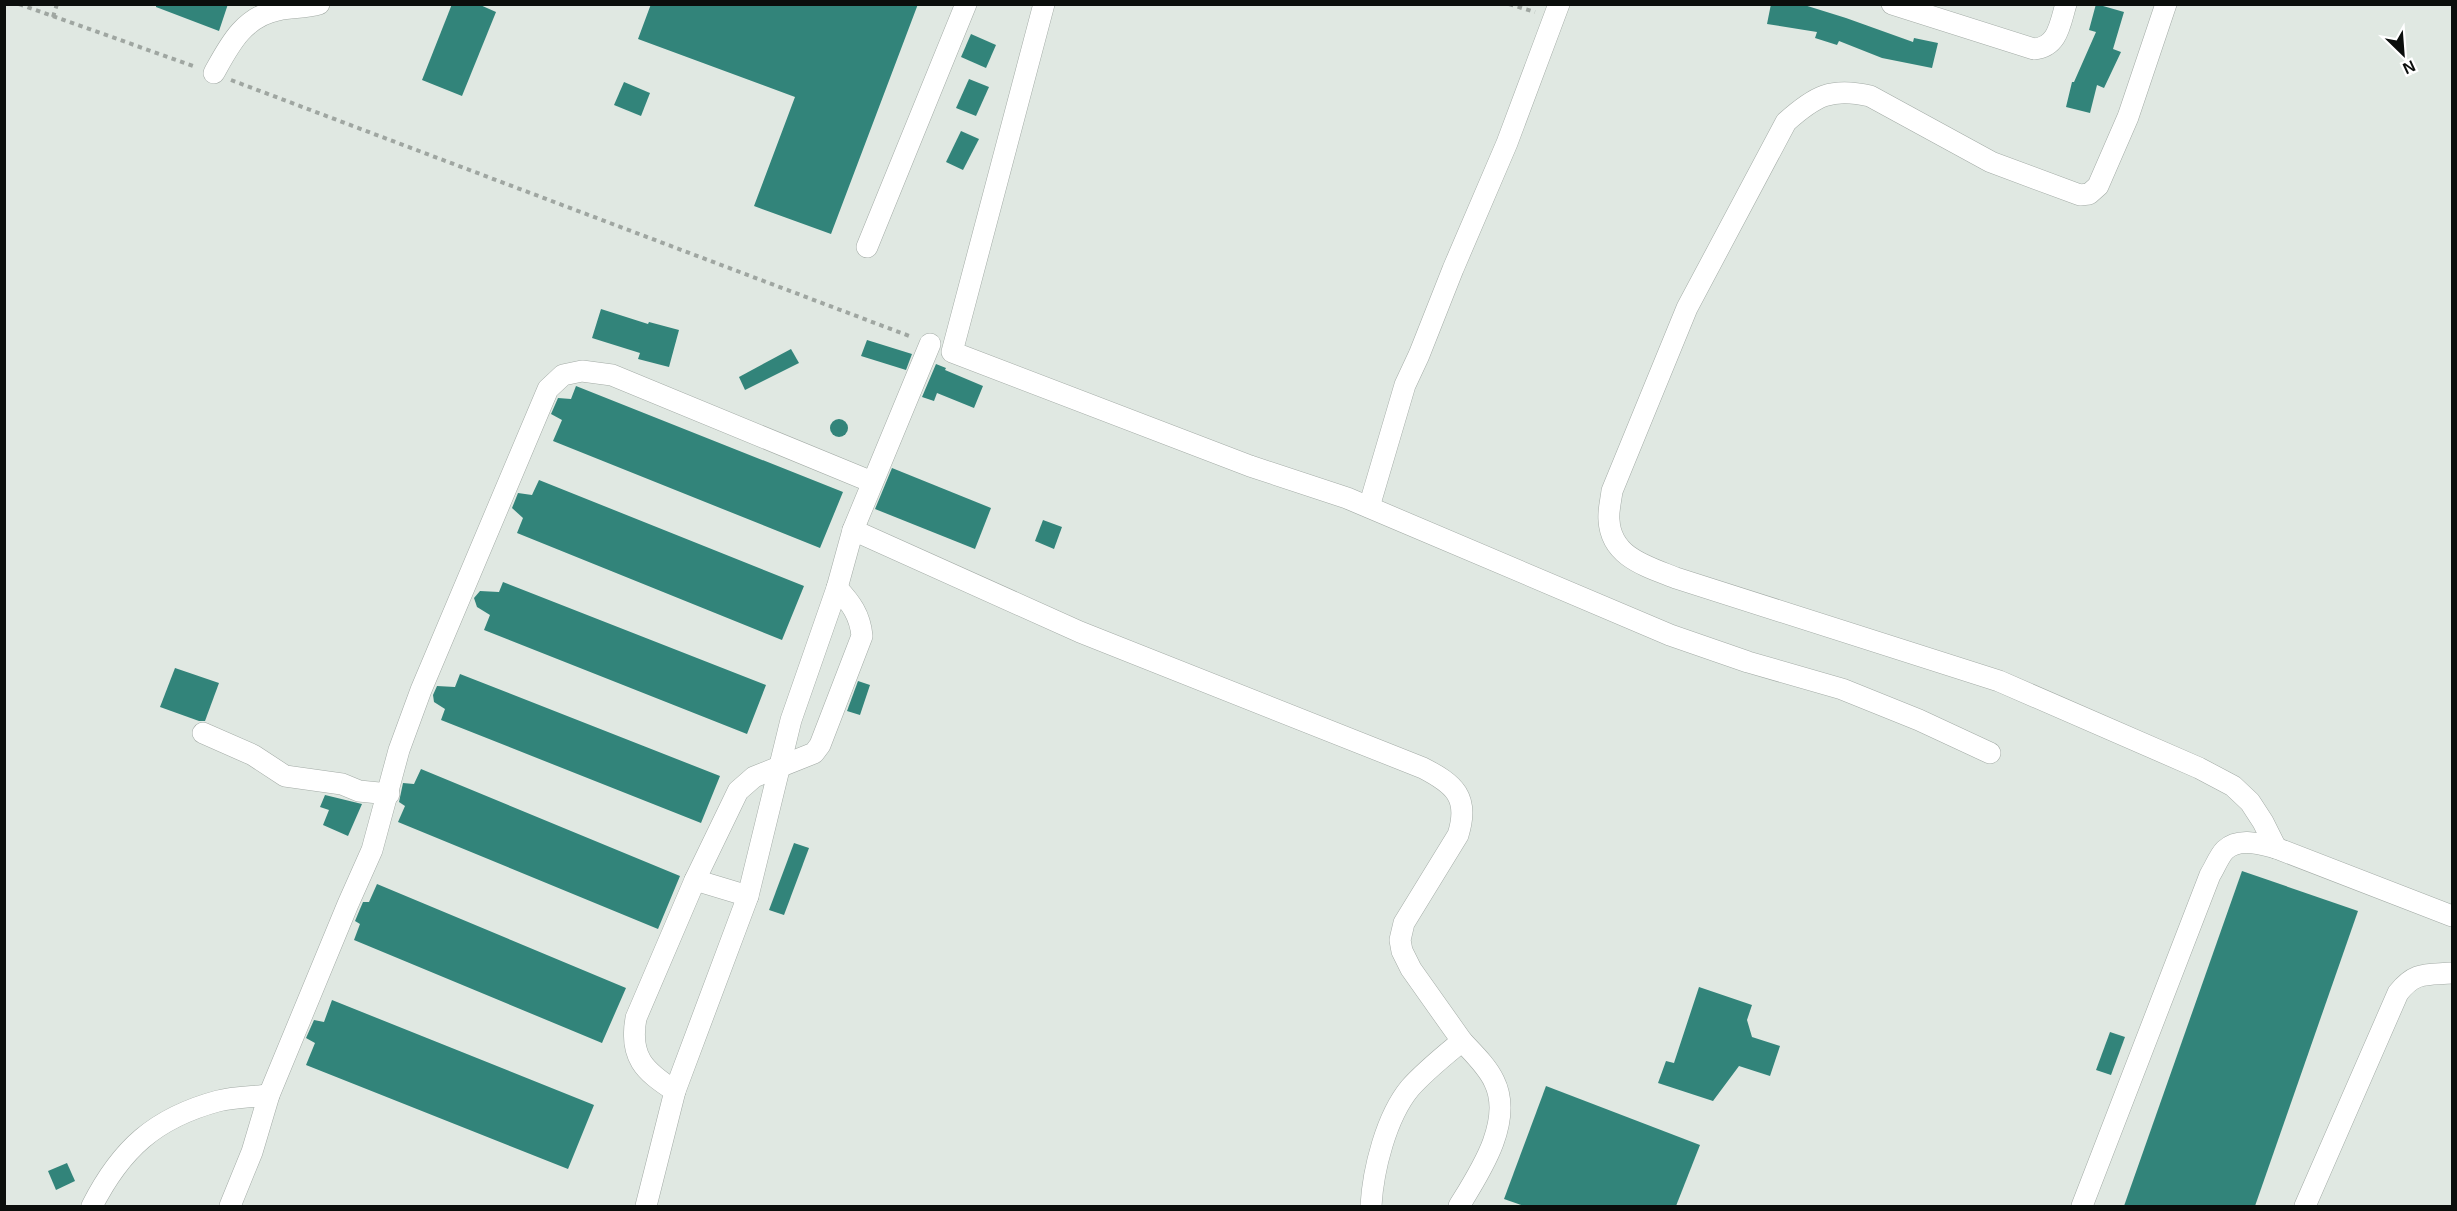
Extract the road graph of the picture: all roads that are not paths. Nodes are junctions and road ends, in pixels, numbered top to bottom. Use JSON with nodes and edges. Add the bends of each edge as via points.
{"nodes":[{"id":1,"x":319,"y":4,"type":"edge"},
{"id":2,"x":966,"y":4,"type":"edge"},
{"id":3,"x":1044,"y":4,"type":"edge"},
{"id":4,"x":1892,"y":4,"type":"edge"},
{"id":5,"x":2066,"y":4,"type":"edge"},
{"id":6,"x":2166,"y":4,"type":"edge"},
{"id":7,"x":1552,"y":10,"type":"edge"},
{"id":8,"x":214,"y":74,"type":"road end"},
{"id":9,"x":867,"y":247,"type":"dead end"},
{"id":10,"x":930,"y":344,"type":"road end"},
{"id":11,"x":872,"y":482,"type":"junction"},
{"id":12,"x":1369,"y":507,"type":"junction"},
{"id":13,"x":853,"y":530,"type":"junction"},
{"id":14,"x":837,"y":588,"type":"junction"},
{"id":15,"x":203,"y":733,"type":"dead end"},
{"id":16,"x":1990,"y":753,"type":"dead end"},
{"id":17,"x":780,"y":766,"type":"junction"},
{"id":18,"x":389,"y":794,"type":"junction"},
{"id":19,"x":2276,"y":848,"type":"junction"},
{"id":20,"x":695,"y":880,"type":"junction"},
{"id":21,"x":748,"y":896,"type":"junction"},
{"id":22,"x":2452,"y":916,"type":"edge"},
{"id":23,"x":2452,"y":973,"type":"edge"},
{"id":24,"x":1462,"y":1041,"type":"junction"},
{"id":25,"x":675,"y":1091,"type":"junction"},
{"id":26,"x":269,"y":1095,"type":"junction"},
{"id":27,"x":650,"y":1202,"type":"edge"},
{"id":28,"x":92,"y":1206,"type":"edge"},
{"id":29,"x":230,"y":1206,"type":"edge"},
{"id":30,"x":1371,"y":1206,"type":"edge"},
{"id":31,"x":1460,"y":1206,"type":"edge"},
{"id":32,"x":2082,"y":1206,"type":"edge"},
{"id":33,"x":2305,"y":1206,"type":"edge"}],
"edges":[{"from":1,"to":8,"type":"street","via":[[259,16],[243,27]]},
{"from":2,"to":9,"type":"street"},
{"from":3,"to":12,"type":"street","via":[[952,352],[1250,466]]},
{"from":4,"to":5,"type":"street","via":[[2034,49],[2052,43]]},
{"from":6,"to":19,"type":"street","via":[[2128,117],[2098,186],[2089,194],[2080,195],[1991,162],[1870,96],[1849,91],[1826,94],[1807,103],[1786,122],[1687,309],[1612,491],[1609,519],[1615,543],[1633,561],[1999,681],[2199,768],[2233,786],[2250,802]]},
{"from":7,"to":12,"type":"street","via":[[1502,140],[1408,350],[1405,385]]},
{"from":10,"to":11,"type":"street"},
{"from":11,"to":13,"type":"street"},
{"from":11,"to":18,"type":"street","via":[[612,375],[582,371],[563,375],[548,389],[421,690],[399,750]]},
{"from":12,"to":16,"type":"street","via":[[1670,635],[1842,689]]},
{"from":13,"to":14,"type":"street"},
{"from":13,"to":24,"type":"street","via":[[1080,632],[1447,780],[1458,794],[1462,822],[1458,835],[1404,923],[1400,940],[1411,969]]},
{"from":14,"to":17,"type":"street"},
{"from":14,"to":17,"type":"street","via":[[853,605],[862,636],[820,745],[814,753]]},
{"from":15,"to":18,"type":"street","via":[[253,755],[285,776]]},
{"from":17,"to":20,"type":"street","via":[[754,777],[738,791]]},
{"from":17,"to":21,"type":"street"},
{"from":18,"to":26,"type":"street","via":[[372,849]]},
{"from":19,"to":22,"type":"street"},
{"from":19,"to":32,"type":"street","via":[[2249,842],[2237,844],[2225,850],[2210,875]]},
{"from":20,"to":21,"type":"street"},
{"from":20,"to":25,"type":"street","via":[[636,1018],[633,1036],[644,1067]]},
{"from":21,"to":25,"type":"street"},
{"from":23,"to":33,"type":"street","via":[[2421,975],[2398,993]]},
{"from":24,"to":30,"type":"street","via":[[1410,1089],[1400,1104],[1382,1144]]},
{"from":24,"to":31,"type":"street","via":[[1493,1078],[1502,1110],[1499,1127]]},
{"from":25,"to":27,"type":"street"},
{"from":26,"to":28,"type":"street","via":[[220,1101],[153,1128],[128,1149]]},
{"from":26,"to":29,"type":"street"}]}
